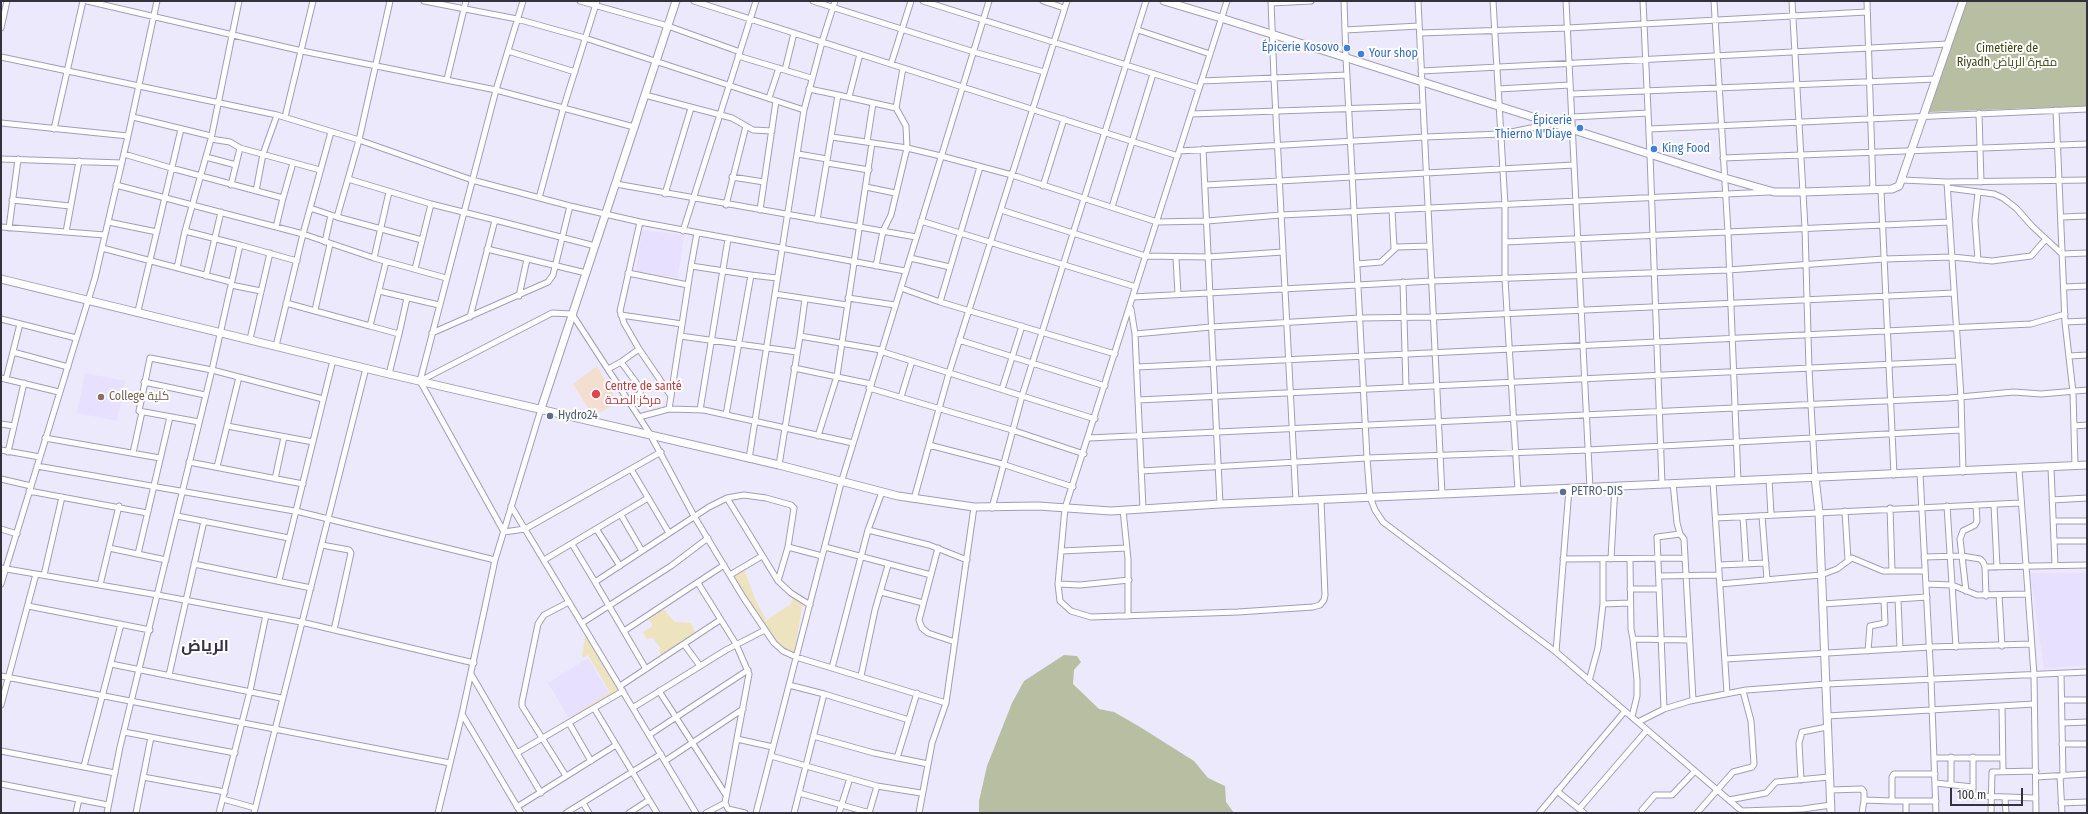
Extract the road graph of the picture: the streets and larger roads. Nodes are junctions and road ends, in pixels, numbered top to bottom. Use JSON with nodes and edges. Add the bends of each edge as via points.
{"nodes":[{"id":1,"x":7,"y":1,"type":"edge"},
{"id":2,"x":83,"y":1,"type":"edge"},
{"id":3,"x":87,"y":1,"type":"edge"},
{"id":4,"x":157,"y":1,"type":"edge"},
{"id":5,"x":239,"y":1,"type":"edge"},
{"id":6,"x":313,"y":1,"type":"edge"},
{"id":7,"x":390,"y":1,"type":"edge"},
{"id":8,"x":424,"y":1,"type":"edge"},
{"id":9,"x":466,"y":1,"type":"edge"},
{"id":10,"x":523,"y":1,"type":"edge"},
{"id":11,"x":580,"y":1,"type":"edge"},
{"id":12,"x":676,"y":1,"type":"edge"},
{"id":13,"x":694,"y":1,"type":"edge"},
{"id":14,"x":756,"y":1,"type":"edge"},
{"id":15,"x":813,"y":1,"type":"edge"},
{"id":16,"x":835,"y":1,"type":"edge"},
{"id":17,"x":911,"y":1,"type":"edge"},
{"id":18,"x":923,"y":1,"type":"edge"},
{"id":19,"x":989,"y":1,"type":"edge"},
{"id":20,"x":1043,"y":1,"type":"edge"},
{"id":21,"x":1067,"y":1,"type":"edge"},
{"id":22,"x":1146,"y":1,"type":"edge"},
{"id":23,"x":1164,"y":1,"type":"edge"},
{"id":24,"x":1227,"y":1,"type":"edge"},
{"id":25,"x":1311,"y":1,"type":"edge"},
{"id":26,"x":1344,"y":1,"type":"edge"},
{"id":27,"x":1418,"y":1,"type":"edge"},
{"id":28,"x":1493,"y":1,"type":"edge"},
{"id":29,"x":1566,"y":1,"type":"edge"},
{"id":30,"x":1643,"y":1,"type":"edge"},
{"id":31,"x":1714,"y":1,"type":"edge"},
{"id":32,"x":1792,"y":1,"type":"edge"},
{"id":33,"x":1867,"y":1,"type":"edge"},
{"id":34,"x":1963,"y":1,"type":"edge"},
{"id":35,"x":1271,"y":2,"type":"edge"},
{"id":36,"x":596,"y":3,"type":"edge"},
{"id":37,"x":833,"y":7,"type":"junction"},
{"id":38,"x":1064,"y":8,"type":"junction"},
{"id":39,"x":464,"y":9,"type":"junction"},
{"id":40,"x":1867,"y":12,"type":"junction"},
{"id":41,"x":1793,"y":16,"type":"junction"},
{"id":42,"x":153,"y":18,"type":"junction"},
{"id":43,"x":1221,"y":18,"type":"junction"},
{"id":44,"x":517,"y":19,"type":"junction"},
{"id":45,"x":750,"y":19,"type":"junction"},
{"id":46,"x":1715,"y":19,"type":"junction"},
{"id":47,"x":983,"y":20,"type":"junction"},
{"id":48,"x":1644,"y":24,"type":"junction"},
{"id":49,"x":668,"y":26,"type":"junction"},
{"id":50,"x":1419,"y":26,"type":"junction"},
{"id":51,"x":1,"y":28,"type":"edge"},
{"id":52,"x":903,"y":28,"type":"junction"},
{"id":53,"x":1568,"y":28,"type":"junction"},
{"id":54,"x":1138,"y":30,"type":"junction"},
{"id":55,"x":1345,"y":30,"type":"junction"},
{"id":56,"x":1495,"y":30,"type":"junction"},
{"id":57,"x":794,"y":33,"type":"junction"},
{"id":58,"x":1420,"y":33,"type":"junction"},
{"id":59,"x":1272,"y":34,"type":"junction"},
{"id":60,"x":232,"y":35,"type":"junction"},
{"id":61,"x":585,"y":38,"type":"junction"},
{"id":62,"x":822,"y":42,"type":"junction"},
{"id":63,"x":1054,"y":43,"type":"junction"},
{"id":64,"x":1948,"y":44,"type":"junction"},
{"id":65,"x":1867,"y":48,"type":"junction"},
{"id":66,"x":302,"y":51,"type":"junction"},
{"id":67,"x":508,"y":51,"type":"junction"},
{"id":68,"x":974,"y":52,"type":"junction"},
{"id":69,"x":1795,"y":52,"type":"junction"},
{"id":70,"x":739,"y":54,"type":"junction"},
{"id":71,"x":860,"y":54,"type":"junction"},
{"id":72,"x":1210,"y":54,"type":"junction"},
{"id":73,"x":1717,"y":56,"type":"junction"},
{"id":74,"x":1,"y":57,"type":"edge"},
{"id":75,"x":1346,"y":58,"type":"junction"},
{"id":76,"x":1646,"y":60,"type":"junction"},
{"id":77,"x":656,"y":62,"type":"junction"},
{"id":78,"x":891,"y":64,"type":"junction"},
{"id":79,"x":1569,"y":64,"type":"junction"},
{"id":80,"x":375,"y":65,"type":"junction"},
{"id":81,"x":1127,"y":66,"type":"junction"},
{"id":82,"x":1497,"y":67,"type":"junction"},
{"id":83,"x":779,"y":68,"type":"junction"},
{"id":84,"x":903,"y":68,"type":"junction"},
{"id":85,"x":66,"y":70,"type":"junction"},
{"id":86,"x":785,"y":70,"type":"junction"},
{"id":87,"x":1421,"y":71,"type":"junction"},
{"id":88,"x":575,"y":72,"type":"junction"},
{"id":89,"x":1044,"y":72,"type":"junction"},
{"id":90,"x":1153,"y":74,"type":"junction"},
{"id":91,"x":1347,"y":75,"type":"junction"},
{"id":92,"x":812,"y":78,"type":"junction"},
{"id":93,"x":1274,"y":78,"type":"junction"},
{"id":94,"x":447,"y":79,"type":"junction"},
{"id":95,"x":1936,"y":79,"type":"junction"},
{"id":96,"x":1201,"y":81,"type":"junction"},
{"id":97,"x":1869,"y":82,"type":"junction"},
{"id":98,"x":1422,"y":83,"type":"junction"},
{"id":99,"x":728,"y":85,"type":"junction"},
{"id":100,"x":1570,"y":85,"type":"junction"},
{"id":101,"x":1797,"y":86,"type":"junction"},
{"id":102,"x":139,"y":87,"type":"junction"},
{"id":103,"x":962,"y":87,"type":"junction"},
{"id":104,"x":1199,"y":88,"type":"junction"},
{"id":105,"x":809,"y":89,"type":"junction"},
{"id":106,"x":1498,"y":89,"type":"junction"},
{"id":107,"x":1719,"y":89,"type":"junction"},
{"id":108,"x":496,"y":90,"type":"junction"},
{"id":109,"x":1647,"y":92,"type":"junction"},
{"id":110,"x":838,"y":94,"type":"junction"},
{"id":111,"x":1571,"y":94,"type":"junction"},
{"id":112,"x":645,"y":95,"type":"junction"},
{"id":113,"x":850,"y":97,"type":"junction"},
{"id":114,"x":769,"y":98,"type":"junction"},
{"id":115,"x":776,"y":100,"type":"junction"},
{"id":116,"x":218,"y":102,"type":"junction"},
{"id":117,"x":873,"y":102,"type":"junction"},
{"id":118,"x":564,"y":106,"type":"junction"},
{"id":119,"x":1423,"y":106,"type":"junction"},
{"id":120,"x":1499,"y":107,"type":"junction"},
{"id":121,"x":691,"y":108,"type":"junction"},
{"id":122,"x":896,"y":108,"type":"junction"},
{"id":123,"x":1349,"y":108,"type":"junction"},
{"id":124,"x":1033,"y":109,"type":"junction"},
{"id":125,"x":2087,"y":109,"type":"edge"},
{"id":126,"x":804,"y":110,"type":"junction"},
{"id":127,"x":1275,"y":110,"type":"junction"},
{"id":128,"x":2056,"y":110,"type":"junction"},
{"id":129,"x":1648,"y":113,"type":"junction"},
{"id":130,"x":1979,"y":113,"type":"junction"},
{"id":131,"x":277,"y":114,"type":"junction"},
{"id":132,"x":1191,"y":114,"type":"junction"},
{"id":133,"x":719,"y":115,"type":"junction"},
{"id":134,"x":1924,"y":116,"type":"junction"},
{"id":135,"x":132,"y":117,"type":"junction"},
{"id":136,"x":285,"y":117,"type":"junction"},
{"id":137,"x":1572,"y":117,"type":"junction"},
{"id":138,"x":1870,"y":118,"type":"junction"},
{"id":139,"x":1064,"y":119,"type":"junction"},
{"id":140,"x":1799,"y":122,"type":"junction"},
{"id":141,"x":1,"y":123,"type":"edge"},
{"id":142,"x":1550,"y":124,"type":"junction"},
{"id":143,"x":1721,"y":125,"type":"junction"},
{"id":144,"x":746,"y":126,"type":"junction"},
{"id":145,"x":634,"y":127,"type":"junction"},
{"id":146,"x":54,"y":128,"type":"junction"},
{"id":147,"x":182,"y":129,"type":"junction"},
{"id":148,"x":1649,"y":129,"type":"junction"},
{"id":149,"x":772,"y":131,"type":"junction"},
{"id":150,"x":1572,"y":131,"type":"junction"},
{"id":151,"x":331,"y":132,"type":"junction"},
{"id":152,"x":1105,"y":132,"type":"junction"},
{"id":153,"x":1501,"y":134,"type":"junction"},
{"id":154,"x":128,"y":136,"type":"junction"},
{"id":155,"x":832,"y":136,"type":"junction"},
{"id":156,"x":211,"y":137,"type":"junction"},
{"id":157,"x":1425,"y":137,"type":"junction"},
{"id":158,"x":359,"y":140,"type":"junction"},
{"id":159,"x":1133,"y":141,"type":"junction"},
{"id":160,"x":1350,"y":141,"type":"junction"},
{"id":161,"x":870,"y":142,"type":"junction"},
{"id":162,"x":2087,"y":144,"type":"edge"},
{"id":163,"x":1277,"y":145,"type":"junction"},
{"id":164,"x":2058,"y":146,"type":"junction"},
{"id":165,"x":240,"y":148,"type":"junction"},
{"id":166,"x":907,"y":148,"type":"junction"},
{"id":167,"x":1203,"y":149,"type":"junction"},
{"id":168,"x":1980,"y":149,"type":"junction"},
{"id":169,"x":1872,"y":151,"type":"junction"},
{"id":170,"x":1912,"y":151,"type":"junction"},
{"id":171,"x":1178,"y":153,"type":"junction"},
{"id":172,"x":124,"y":154,"type":"junction"},
{"id":173,"x":264,"y":154,"type":"junction"},
{"id":174,"x":798,"y":154,"type":"junction"},
{"id":175,"x":1801,"y":154,"type":"junction"},
{"id":176,"x":1650,"y":155,"type":"junction"},
{"id":177,"x":942,"y":156,"type":"junction"},
{"id":178,"x":206,"y":157,"type":"junction"},
{"id":179,"x":1723,"y":158,"type":"junction"},
{"id":180,"x":1,"y":159,"type":"edge"},
{"id":181,"x":18,"y":159,"type":"junction"},
{"id":182,"x":79,"y":161,"type":"junction"},
{"id":183,"x":827,"y":161,"type":"junction"},
{"id":184,"x":293,"y":162,"type":"junction"},
{"id":185,"x":122,"y":163,"type":"junction"},
{"id":186,"x":1574,"y":164,"type":"junction"},
{"id":187,"x":236,"y":165,"type":"junction"},
{"id":188,"x":980,"y":167,"type":"junction"},
{"id":189,"x":171,"y":168,"type":"junction"},
{"id":190,"x":1502,"y":168,"type":"junction"},
{"id":191,"x":320,"y":170,"type":"junction"},
{"id":192,"x":869,"y":170,"type":"junction"},
{"id":193,"x":1427,"y":173,"type":"junction"},
{"id":194,"x":200,"y":176,"type":"junction"},
{"id":195,"x":1012,"y":176,"type":"junction"},
{"id":196,"x":732,"y":177,"type":"junction"},
{"id":197,"x":1352,"y":178,"type":"junction"},
{"id":198,"x":1724,"y":178,"type":"junction"},
{"id":199,"x":348,"y":179,"type":"junction"},
{"id":200,"x":472,"y":180,"type":"junction"},
{"id":201,"x":1902,"y":180,"type":"junction"},
{"id":202,"x":2087,"y":180,"type":"edge"},
{"id":203,"x":2060,"y":181,"type":"junction"},
{"id":204,"x":764,"y":182,"type":"junction"},
{"id":205,"x":1279,"y":182,"type":"junction"},
{"id":206,"x":1948,"y":182,"type":"junction"},
{"id":207,"x":1981,"y":182,"type":"junction"},
{"id":208,"x":616,"y":184,"type":"junction"},
{"id":209,"x":116,"y":185,"type":"junction"},
{"id":210,"x":231,"y":185,"type":"junction"},
{"id":211,"x":1205,"y":185,"type":"junction"},
{"id":212,"x":1043,"y":186,"type":"junction"},
{"id":213,"x":866,"y":187,"type":"junction"},
{"id":214,"x":1948,"y":188,"type":"junction"},
{"id":215,"x":1873,"y":190,"type":"junction"},
{"id":216,"x":1881,"y":190,"type":"junction"},
{"id":217,"x":256,"y":191,"type":"junction"},
{"id":218,"x":389,"y":192,"type":"junction"},
{"id":219,"x":1774,"y":192,"type":"junction"},
{"id":220,"x":1803,"y":192,"type":"junction"},
{"id":221,"x":896,"y":193,"type":"junction"},
{"id":222,"x":1978,"y":193,"type":"junction"},
{"id":223,"x":665,"y":194,"type":"junction"},
{"id":224,"x":1725,"y":195,"type":"junction"},
{"id":225,"x":165,"y":197,"type":"junction"},
{"id":226,"x":283,"y":198,"type":"junction"},
{"id":227,"x":539,"y":198,"type":"junction"},
{"id":228,"x":1084,"y":198,"type":"junction"},
{"id":229,"x":1652,"y":198,"type":"junction"},
{"id":230,"x":694,"y":199,"type":"junction"},
{"id":231,"x":12,"y":200,"type":"junction"},
{"id":232,"x":1576,"y":202,"type":"junction"},
{"id":233,"x":193,"y":204,"type":"junction"},
{"id":234,"x":431,"y":204,"type":"junction"},
{"id":235,"x":726,"y":205,"type":"junction"},
{"id":236,"x":1504,"y":205,"type":"junction"},
{"id":237,"x":70,"y":206,"type":"junction"},
{"id":238,"x":570,"y":206,"type":"junction"},
{"id":239,"x":1112,"y":207,"type":"junction"},
{"id":240,"x":310,"y":208,"type":"junction"},
{"id":241,"x":1428,"y":208,"type":"junction"},
{"id":242,"x":760,"y":210,"type":"junction"},
{"id":243,"x":1001,"y":210,"type":"junction"},
{"id":244,"x":1392,"y":210,"type":"junction"},
{"id":245,"x":221,"y":212,"type":"junction"},
{"id":246,"x":1354,"y":212,"type":"junction"},
{"id":247,"x":464,"y":213,"type":"junction"},
{"id":248,"x":606,"y":214,"type":"junction"},
{"id":249,"x":787,"y":214,"type":"junction"},
{"id":250,"x":331,"y":215,"type":"junction"},
{"id":251,"x":1281,"y":215,"type":"junction"},
{"id":252,"x":2087,"y":216,"type":"edge"},
{"id":253,"x":337,"y":217,"type":"junction"},
{"id":254,"x":2062,"y":217,"type":"junction"},
{"id":255,"x":495,"y":220,"type":"junction"},
{"id":256,"x":818,"y":220,"type":"junction"},
{"id":257,"x":921,"y":221,"type":"junction"},
{"id":258,"x":1207,"y":221,"type":"junction"},
{"id":259,"x":108,"y":222,"type":"junction"},
{"id":260,"x":640,"y":222,"type":"junction"},
{"id":261,"x":1157,"y":222,"type":"junction"},
{"id":262,"x":1950,"y":222,"type":"junction"},
{"id":263,"x":1884,"y":224,"type":"junction"},
{"id":264,"x":1,"y":227,"type":"edge"},
{"id":265,"x":276,"y":227,"type":"junction"},
{"id":266,"x":861,"y":227,"type":"junction"},
{"id":267,"x":9,"y":228,"type":"junction"},
{"id":268,"x":1805,"y":228,"type":"junction"},
{"id":269,"x":380,"y":229,"type":"junction"},
{"id":270,"x":185,"y":231,"type":"junction"},
{"id":271,"x":683,"y":231,"type":"junction"},
{"id":272,"x":883,"y":231,"type":"junction"},
{"id":273,"x":66,"y":232,"type":"junction"},
{"id":274,"x":157,"y":232,"type":"junction"},
{"id":275,"x":960,"y":232,"type":"junction"},
{"id":276,"x":1728,"y":232,"type":"junction"},
{"id":277,"x":697,"y":233,"type":"junction"},
{"id":278,"x":303,"y":234,"type":"junction"},
{"id":279,"x":1072,"y":234,"type":"junction"},
{"id":280,"x":105,"y":236,"type":"junction"},
{"id":281,"x":1653,"y":236,"type":"junction"},
{"id":282,"x":916,"y":237,"type":"junction"},
{"id":283,"x":562,"y":238,"type":"junction"},
{"id":284,"x":215,"y":239,"type":"junction"},
{"id":285,"x":728,"y":239,"type":"junction"},
{"id":286,"x":1577,"y":239,"type":"junction"},
{"id":287,"x":2046,"y":239,"type":"junction"},
{"id":288,"x":422,"y":240,"type":"junction"},
{"id":289,"x":991,"y":242,"type":"junction"},
{"id":290,"x":1505,"y":242,"type":"junction"},
{"id":291,"x":327,"y":243,"type":"junction"},
{"id":292,"x":240,"y":245,"type":"junction"},
{"id":293,"x":595,"y":246,"type":"junction"},
{"id":294,"x":1430,"y":246,"type":"junction"},
{"id":295,"x":102,"y":248,"type":"junction"},
{"id":296,"x":1394,"y":248,"type":"junction"},
{"id":297,"x":487,"y":249,"type":"junction"},
{"id":298,"x":782,"y":249,"type":"junction"},
{"id":299,"x":1283,"y":252,"type":"junction"},
{"id":300,"x":270,"y":253,"type":"junction"},
{"id":301,"x":2087,"y":253,"type":"edge"},
{"id":302,"x":2062,"y":254,"type":"junction"},
{"id":303,"x":1145,"y":256,"type":"junction"},
{"id":304,"x":1208,"y":257,"type":"junction"},
{"id":305,"x":1952,"y":257,"type":"junction"},
{"id":306,"x":374,"y":258,"type":"junction"},
{"id":307,"x":910,"y":258,"type":"junction"},
{"id":308,"x":1176,"y":258,"type":"junction"},
{"id":309,"x":527,"y":259,"type":"junction"},
{"id":310,"x":1884,"y":259,"type":"junction"},
{"id":311,"x":1978,"y":260,"type":"junction"},
{"id":312,"x":150,"y":261,"type":"junction"},
{"id":313,"x":297,"y":261,"type":"junction"},
{"id":314,"x":386,"y":262,"type":"junction"},
{"id":315,"x":854,"y":262,"type":"junction"},
{"id":316,"x":1063,"y":264,"type":"junction"},
{"id":317,"x":1357,"y":264,"type":"junction"},
{"id":318,"x":1806,"y":264,"type":"junction"},
{"id":319,"x":555,"y":266,"type":"junction"},
{"id":320,"x":691,"y":266,"type":"junction"},
{"id":321,"x":876,"y":266,"type":"junction"},
{"id":322,"x":950,"y":267,"type":"junction"},
{"id":323,"x":177,"y":268,"type":"junction"},
{"id":324,"x":415,"y":269,"type":"junction"},
{"id":325,"x":1728,"y":270,"type":"junction"},
{"id":326,"x":722,"y":271,"type":"junction"},
{"id":327,"x":905,"y":271,"type":"junction"},
{"id":328,"x":1655,"y":272,"type":"junction"},
{"id":329,"x":628,"y":273,"type":"junction"},
{"id":330,"x":586,"y":274,"type":"junction"},
{"id":331,"x":751,"y":275,"type":"junction"},
{"id":332,"x":206,"y":276,"type":"junction"},
{"id":333,"x":1580,"y":276,"type":"junction"},
{"id":334,"x":446,"y":278,"type":"junction"},
{"id":335,"x":777,"y":278,"type":"junction"},
{"id":336,"x":1,"y":279,"type":"edge"},
{"id":337,"x":1505,"y":279,"type":"junction"},
{"id":338,"x":1432,"y":281,"type":"junction"},
{"id":339,"x":1403,"y":282,"type":"junction"},
{"id":340,"x":231,"y":283,"type":"junction"},
{"id":341,"x":688,"y":285,"type":"junction"},
{"id":342,"x":1358,"y":285,"type":"junction"},
{"id":343,"x":2087,"y":286,"type":"edge"},
{"id":344,"x":1136,"y":287,"type":"junction"},
{"id":345,"x":2064,"y":287,"type":"junction"},
{"id":346,"x":901,"y":288,"type":"junction"},
{"id":347,"x":1285,"y":289,"type":"junction"},
{"id":348,"x":261,"y":290,"type":"junction"},
{"id":349,"x":379,"y":291,"type":"junction"},
{"id":350,"x":1209,"y":292,"type":"junction"},
{"id":351,"x":1954,"y":293,"type":"junction"},
{"id":352,"x":775,"y":294,"type":"junction"},
{"id":353,"x":1178,"y":294,"type":"junction"},
{"id":354,"x":519,"y":296,"type":"junction"},
{"id":355,"x":1133,"y":297,"type":"junction"},
{"id":356,"x":1887,"y":297,"type":"junction"},
{"id":357,"x":407,"y":298,"type":"junction"},
{"id":358,"x":848,"y":298,"type":"junction"},
{"id":359,"x":88,"y":299,"type":"junction"},
{"id":360,"x":806,"y":299,"type":"junction"},
{"id":361,"x":1807,"y":299,"type":"junction"},
{"id":362,"x":940,"y":302,"type":"junction"},
{"id":363,"x":1730,"y":302,"type":"junction"},
{"id":364,"x":286,"y":303,"type":"junction"},
{"id":365,"x":439,"y":305,"type":"junction"},
{"id":366,"x":847,"y":305,"type":"junction"},
{"id":367,"x":895,"y":305,"type":"junction"},
{"id":368,"x":1656,"y":306,"type":"junction"},
{"id":369,"x":1131,"y":308,"type":"junction"},
{"id":370,"x":1581,"y":309,"type":"junction"},
{"id":371,"x":314,"y":310,"type":"junction"},
{"id":372,"x":969,"y":310,"type":"junction"},
{"id":373,"x":138,"y":311,"type":"junction"},
{"id":374,"x":1507,"y":313,"type":"junction"},
{"id":375,"x":572,"y":314,"type":"junction"},
{"id":376,"x":2065,"y":314,"type":"junction"},
{"id":377,"x":621,"y":315,"type":"junction"},
{"id":378,"x":470,"y":317,"type":"junction"},
{"id":379,"x":1434,"y":317,"type":"junction"},
{"id":380,"x":1360,"y":318,"type":"junction"},
{"id":381,"x":1404,"y":318,"type":"junction"},
{"id":382,"x":1,"y":319,"type":"edge"},
{"id":383,"x":2087,"y":321,"type":"edge"},
{"id":384,"x":1287,"y":322,"type":"junction"},
{"id":385,"x":2065,"y":322,"type":"junction"},
{"id":386,"x":20,"y":324,"type":"junction"},
{"id":387,"x":682,"y":324,"type":"junction"},
{"id":388,"x":370,"y":326,"type":"junction"},
{"id":389,"x":1022,"y":326,"type":"junction"},
{"id":390,"x":1211,"y":327,"type":"junction"},
{"id":391,"x":1957,"y":327,"type":"junction"},
{"id":392,"x":1889,"y":330,"type":"junction"},
{"id":393,"x":220,"y":332,"type":"junction"},
{"id":394,"x":1042,"y":332,"type":"junction"},
{"id":395,"x":1808,"y":333,"type":"junction"},
{"id":396,"x":399,"y":334,"type":"junction"},
{"id":397,"x":432,"y":334,"type":"junction"},
{"id":398,"x":1135,"y":334,"type":"junction"},
{"id":399,"x":680,"y":336,"type":"junction"},
{"id":400,"x":800,"y":336,"type":"junction"},
{"id":401,"x":1732,"y":337,"type":"junction"},
{"id":402,"x":76,"y":338,"type":"junction"},
{"id":403,"x":250,"y":340,"type":"junction"},
{"id":404,"x":960,"y":340,"type":"junction"},
{"id":405,"x":710,"y":341,"type":"junction"},
{"id":406,"x":1657,"y":341,"type":"junction"},
{"id":407,"x":842,"y":343,"type":"junction"},
{"id":408,"x":740,"y":344,"type":"junction"},
{"id":409,"x":1583,"y":344,"type":"junction"},
{"id":410,"x":276,"y":346,"type":"junction"},
{"id":411,"x":766,"y":348,"type":"junction"},
{"id":412,"x":1509,"y":348,"type":"junction"},
{"id":413,"x":639,"y":349,"type":"junction"},
{"id":414,"x":881,"y":351,"type":"junction"},
{"id":415,"x":1435,"y":351,"type":"junction"},
{"id":416,"x":13,"y":352,"type":"junction"},
{"id":417,"x":797,"y":352,"type":"junction"},
{"id":418,"x":1405,"y":353,"type":"junction"},
{"id":419,"x":1115,"y":354,"type":"junction"},
{"id":420,"x":1362,"y":355,"type":"junction"},
{"id":421,"x":2087,"y":355,"type":"edge"},
{"id":422,"x":1013,"y":356,"type":"junction"},
{"id":423,"x":2068,"y":356,"type":"junction"},
{"id":424,"x":1289,"y":359,"type":"junction"},
{"id":425,"x":332,"y":360,"type":"junction"},
{"id":426,"x":912,"y":361,"type":"junction"},
{"id":427,"x":1958,"y":361,"type":"junction"},
{"id":428,"x":621,"y":362,"type":"junction"},
{"id":429,"x":1213,"y":362,"type":"junction"},
{"id":430,"x":1032,"y":363,"type":"junction"},
{"id":431,"x":1890,"y":364,"type":"junction"},
{"id":432,"x":68,"y":367,"type":"junction"},
{"id":433,"x":1136,"y":367,"type":"junction"},
{"id":434,"x":366,"y":368,"type":"junction"},
{"id":435,"x":794,"y":368,"type":"junction"},
{"id":436,"x":608,"y":369,"type":"junction"},
{"id":437,"x":1809,"y":369,"type":"junction"},
{"id":438,"x":212,"y":370,"type":"junction"},
{"id":439,"x":1733,"y":371,"type":"junction"},
{"id":440,"x":949,"y":373,"type":"junction"},
{"id":441,"x":389,"y":374,"type":"junction"},
{"id":442,"x":1658,"y":375,"type":"junction"},
{"id":443,"x":837,"y":376,"type":"junction"},
{"id":444,"x":239,"y":377,"type":"junction"},
{"id":445,"x":1585,"y":378,"type":"junction"},
{"id":446,"x":4,"y":379,"type":"edge"},
{"id":447,"x":144,"y":382,"type":"junction"},
{"id":448,"x":420,"y":382,"type":"junction"},
{"id":449,"x":1511,"y":382,"type":"junction"},
{"id":450,"x":24,"y":384,"type":"junction"},
{"id":451,"x":1437,"y":385,"type":"junction"},
{"id":452,"x":870,"y":386,"type":"junction"},
{"id":453,"x":1105,"y":386,"type":"junction"},
{"id":454,"x":1406,"y":387,"type":"junction"},
{"id":455,"x":1002,"y":389,"type":"junction"},
{"id":456,"x":1364,"y":390,"type":"junction"},
{"id":457,"x":2087,"y":390,"type":"edge"},
{"id":458,"x":59,"y":392,"type":"junction"},
{"id":459,"x":1291,"y":392,"type":"junction"},
{"id":460,"x":2073,"y":392,"type":"junction"},
{"id":461,"x":205,"y":395,"type":"junction"},
{"id":462,"x":671,"y":396,"type":"junction"},
{"id":463,"x":1022,"y":396,"type":"junction"},
{"id":464,"x":1215,"y":396,"type":"junction"},
{"id":465,"x":900,"y":397,"type":"junction"},
{"id":466,"x":1961,"y":397,"type":"junction"},
{"id":467,"x":323,"y":399,"type":"junction"},
{"id":468,"x":628,"y":400,"type":"junction"},
{"id":469,"x":1138,"y":400,"type":"junction"},
{"id":470,"x":1892,"y":400,"type":"junction"},
{"id":471,"x":1811,"y":404,"type":"junction"},
{"id":472,"x":939,"y":408,"type":"junction"},
{"id":473,"x":1735,"y":408,"type":"junction"},
{"id":474,"x":541,"y":409,"type":"junction"},
{"id":475,"x":669,"y":409,"type":"junction"},
{"id":476,"x":700,"y":410,"type":"junction"},
{"id":477,"x":1661,"y":411,"type":"junction"},
{"id":478,"x":142,"y":412,"type":"junction"},
{"id":479,"x":726,"y":415,"type":"junction"},
{"id":480,"x":1586,"y":415,"type":"junction"},
{"id":481,"x":170,"y":417,"type":"junction"},
{"id":482,"x":639,"y":417,"type":"junction"},
{"id":483,"x":1513,"y":418,"type":"junction"},
{"id":484,"x":1095,"y":419,"type":"junction"},
{"id":485,"x":754,"y":421,"type":"junction"},
{"id":486,"x":199,"y":422,"type":"junction"},
{"id":487,"x":1439,"y":422,"type":"junction"},
{"id":488,"x":1,"y":424,"type":"edge"},
{"id":489,"x":1365,"y":425,"type":"junction"},
{"id":490,"x":14,"y":426,"type":"junction"},
{"id":491,"x":227,"y":426,"type":"junction"},
{"id":492,"x":2074,"y":426,"type":"junction"},
{"id":493,"x":2087,"y":426,"type":"edge"},
{"id":494,"x":785,"y":428,"type":"junction"},
{"id":495,"x":1292,"y":428,"type":"junction"},
{"id":496,"x":1012,"y":430,"type":"junction"},
{"id":497,"x":1961,"y":430,"type":"junction"},
{"id":498,"x":1217,"y":432,"type":"junction"},
{"id":499,"x":650,"y":434,"type":"junction"},
{"id":500,"x":1892,"y":434,"type":"junction"},
{"id":501,"x":1140,"y":435,"type":"junction"},
{"id":502,"x":818,"y":436,"type":"junction"},
{"id":503,"x":284,"y":437,"type":"junction"},
{"id":504,"x":1813,"y":437,"type":"junction"},
{"id":505,"x":45,"y":438,"type":"junction"},
{"id":506,"x":1089,"y":438,"type":"junction"},
{"id":507,"x":313,"y":442,"type":"junction"},
{"id":508,"x":1736,"y":442,"type":"junction"},
{"id":509,"x":853,"y":443,"type":"junction"},
{"id":510,"x":929,"y":445,"type":"junction"},
{"id":511,"x":1662,"y":446,"type":"junction"},
{"id":512,"x":1,"y":450,"type":"edge"},
{"id":513,"x":1588,"y":450,"type":"junction"},
{"id":514,"x":8,"y":452,"type":"junction"},
{"id":515,"x":661,"y":452,"type":"junction"},
{"id":516,"x":1515,"y":452,"type":"junction"},
{"id":517,"x":133,"y":453,"type":"junction"},
{"id":518,"x":1084,"y":454,"type":"junction"},
{"id":519,"x":1441,"y":456,"type":"junction"},
{"id":520,"x":40,"y":457,"type":"junction"},
{"id":521,"x":160,"y":458,"type":"junction"},
{"id":522,"x":1367,"y":458,"type":"junction"},
{"id":523,"x":749,"y":459,"type":"junction"},
{"id":524,"x":189,"y":462,"type":"junction"},
{"id":525,"x":1295,"y":463,"type":"junction"},
{"id":526,"x":1002,"y":464,"type":"junction"},
{"id":527,"x":779,"y":465,"type":"junction"},
{"id":528,"x":37,"y":466,"type":"junction"},
{"id":529,"x":1219,"y":466,"type":"junction"},
{"id":530,"x":2075,"y":466,"type":"junction"},
{"id":531,"x":2087,"y":466,"type":"edge"},
{"id":532,"x":217,"y":467,"type":"junction"},
{"id":533,"x":2051,"y":468,"type":"junction"},
{"id":534,"x":631,"y":469,"type":"junction"},
{"id":535,"x":2019,"y":470,"type":"junction"},
{"id":536,"x":1141,"y":471,"type":"junction"},
{"id":537,"x":1963,"y":472,"type":"junction"},
{"id":538,"x":1894,"y":474,"type":"junction"},
{"id":539,"x":1920,"y":474,"type":"junction"},
{"id":540,"x":1815,"y":477,"type":"junction"},
{"id":541,"x":275,"y":478,"type":"junction"},
{"id":542,"x":1,"y":479,"type":"edge"},
{"id":543,"x":1769,"y":479,"type":"junction"},
{"id":544,"x":1738,"y":481,"type":"junction"},
{"id":545,"x":1713,"y":482,"type":"junction"},
{"id":546,"x":841,"y":483,"type":"junction"},
{"id":547,"x":1673,"y":483,"type":"junction"},
{"id":548,"x":302,"y":484,"type":"junction"},
{"id":549,"x":1662,"y":484,"type":"junction"},
{"id":550,"x":154,"y":485,"type":"junction"},
{"id":551,"x":1615,"y":486,"type":"junction"},
{"id":552,"x":1073,"y":487,"type":"junction"},
{"id":553,"x":30,"y":488,"type":"junction"},
{"id":554,"x":1590,"y":488,"type":"junction"},
{"id":555,"x":1569,"y":489,"type":"junction"},
{"id":556,"x":183,"y":490,"type":"junction"},
{"id":557,"x":1518,"y":491,"type":"junction"},
{"id":558,"x":882,"y":492,"type":"junction"},
{"id":559,"x":1442,"y":494,"type":"junction"},
{"id":560,"x":62,"y":497,"type":"junction"},
{"id":561,"x":1370,"y":497,"type":"junction"},
{"id":562,"x":648,"y":498,"type":"junction"},
{"id":563,"x":727,"y":498,"type":"junction"},
{"id":564,"x":2087,"y":498,"type":"edge"},
{"id":565,"x":914,"y":499,"type":"junction"},
{"id":566,"x":1321,"y":500,"type":"junction"},
{"id":567,"x":2052,"y":500,"type":"junction"},
{"id":568,"x":1296,"y":501,"type":"junction"},
{"id":569,"x":2020,"y":503,"type":"junction"},
{"id":570,"x":1220,"y":504,"type":"junction"},
{"id":571,"x":1994,"y":504,"type":"junction"},
{"id":572,"x":1976,"y":505,"type":"junction"},
{"id":573,"x":119,"y":506,"type":"junction"},
{"id":574,"x":512,"y":506,"type":"junction"},
{"id":575,"x":1947,"y":506,"type":"junction"},
{"id":576,"x":974,"y":507,"type":"junction"},
{"id":577,"x":1922,"y":507,"type":"junction"},
{"id":578,"x":992,"y":508,"type":"junction"},
{"id":579,"x":1066,"y":508,"type":"junction"},
{"id":580,"x":1890,"y":508,"type":"junction"},
{"id":581,"x":1143,"y":509,"type":"junction"},
{"id":582,"x":1123,"y":510,"type":"junction"},
{"id":583,"x":1845,"y":510,"type":"junction"},
{"id":584,"x":296,"y":511,"type":"junction"},
{"id":585,"x":1819,"y":512,"type":"junction"},
{"id":586,"x":147,"y":513,"type":"junction"},
{"id":587,"x":621,"y":515,"type":"junction"},
{"id":588,"x":1771,"y":515,"type":"junction"},
{"id":589,"x":177,"y":516,"type":"junction"},
{"id":590,"x":694,"y":516,"type":"junction"},
{"id":591,"x":1762,"y":516,"type":"junction"},
{"id":592,"x":1743,"y":517,"type":"junction"},
{"id":593,"x":328,"y":518,"type":"junction"},
{"id":594,"x":1716,"y":518,"type":"junction"},
{"id":595,"x":204,"y":521,"type":"junction"},
{"id":596,"x":2054,"y":521,"type":"junction"},
{"id":597,"x":2087,"y":521,"type":"edge"},
{"id":598,"x":1,"y":529,"type":"edge"},
{"id":599,"x":525,"y":529,"type":"junction"},
{"id":600,"x":597,"y":530,"type":"junction"},
{"id":601,"x":868,"y":530,"type":"junction"},
{"id":602,"x":504,"y":532,"type":"junction"},
{"id":603,"x":669,"y":533,"type":"junction"},
{"id":604,"x":17,"y":534,"type":"junction"},
{"id":605,"x":1680,"y":534,"type":"junction"},
{"id":606,"x":289,"y":538,"type":"junction"},
{"id":607,"x":708,"y":538,"type":"junction"},
{"id":608,"x":2054,"y":541,"type":"junction"},
{"id":609,"x":2087,"y":542,"type":"edge"},
{"id":610,"x":572,"y":544,"type":"junction"},
{"id":611,"x":322,"y":545,"type":"junction"},
{"id":612,"x":788,"y":547,"type":"junction"},
{"id":613,"x":825,"y":547,"type":"junction"},
{"id":614,"x":109,"y":548,"type":"junction"},
{"id":615,"x":938,"y":548,"type":"junction"},
{"id":616,"x":1127,"y":548,"type":"junction"},
{"id":617,"x":642,"y":551,"type":"junction"},
{"id":618,"x":1061,"y":551,"type":"junction"},
{"id":619,"x":138,"y":554,"type":"junction"},
{"id":620,"x":1950,"y":555,"type":"junction"},
{"id":621,"x":762,"y":556,"type":"junction"},
{"id":622,"x":822,"y":556,"type":"junction"},
{"id":623,"x":1962,"y":556,"type":"junction"},
{"id":624,"x":861,"y":557,"type":"junction"},
{"id":625,"x":1924,"y":557,"type":"junction"},
{"id":626,"x":1685,"y":558,"type":"junction"},
{"id":627,"x":1563,"y":559,"type":"junction"},
{"id":628,"x":1603,"y":559,"type":"junction"},
{"id":629,"x":1611,"y":559,"type":"junction"},
{"id":630,"x":1658,"y":559,"type":"junction"},
{"id":631,"x":166,"y":560,"type":"junction"},
{"id":632,"x":496,"y":560,"type":"junction"},
{"id":633,"x":544,"y":560,"type":"junction"},
{"id":634,"x":967,"y":560,"type":"junction"},
{"id":635,"x":1630,"y":560,"type":"junction"},
{"id":636,"x":1848,"y":560,"type":"junction"},
{"id":637,"x":1746,"y":563,"type":"junction"},
{"id":638,"x":1766,"y":563,"type":"junction"},
{"id":639,"x":194,"y":564,"type":"junction"},
{"id":640,"x":724,"y":565,"type":"junction"},
{"id":641,"x":888,"y":565,"type":"junction"},
{"id":642,"x":1719,"y":565,"type":"junction"},
{"id":643,"x":2055,"y":565,"type":"junction"},
{"id":644,"x":2087,"y":565,"type":"edge"},
{"id":645,"x":620,"y":566,"type":"junction"},
{"id":646,"x":2025,"y":566,"type":"junction"},
{"id":647,"x":1985,"y":567,"type":"junction"},
{"id":648,"x":1997,"y":567,"type":"junction"},
{"id":649,"x":3,"y":569,"type":"edge"},
{"id":650,"x":1892,"y":571,"type":"junction"},
{"id":651,"x":1925,"y":571,"type":"junction"},
{"id":652,"x":36,"y":574,"type":"junction"},
{"id":653,"x":44,"y":575,"type":"junction"},
{"id":654,"x":730,"y":575,"type":"junction"},
{"id":655,"x":931,"y":575,"type":"junction"},
{"id":656,"x":1720,"y":575,"type":"junction"},
{"id":657,"x":1821,"y":575,"type":"junction"},
{"id":658,"x":1659,"y":576,"type":"junction"},
{"id":659,"x":1686,"y":576,"type":"junction"},
{"id":660,"x":279,"y":580,"type":"junction"},
{"id":661,"x":1129,"y":580,"type":"junction"},
{"id":662,"x":1767,"y":580,"type":"junction"},
{"id":663,"x":778,"y":581,"type":"junction"},
{"id":664,"x":595,"y":582,"type":"junction"},
{"id":665,"x":698,"y":583,"type":"junction"},
{"id":666,"x":1,"y":584,"type":"edge"},
{"id":667,"x":1058,"y":584,"type":"junction"},
{"id":668,"x":1720,"y":584,"type":"junction"},
{"id":669,"x":1926,"y":584,"type":"junction"},
{"id":670,"x":100,"y":585,"type":"junction"},
{"id":671,"x":1952,"y":585,"type":"junction"},
{"id":672,"x":311,"y":588,"type":"junction"},
{"id":673,"x":1630,"y":589,"type":"junction"},
{"id":674,"x":1659,"y":589,"type":"junction"},
{"id":675,"x":1966,"y":591,"type":"junction"},
{"id":676,"x":881,"y":592,"type":"junction"},
{"id":677,"x":2027,"y":594,"type":"junction"},
{"id":678,"x":158,"y":595,"type":"junction"},
{"id":679,"x":1999,"y":595,"type":"junction"},
{"id":680,"x":1986,"y":596,"type":"junction"},
{"id":681,"x":1927,"y":597,"type":"junction"},
{"id":682,"x":1898,"y":599,"type":"junction"},
{"id":683,"x":186,"y":600,"type":"junction"},
{"id":684,"x":1884,"y":600,"type":"junction"},
{"id":685,"x":569,"y":602,"type":"junction"},
{"id":686,"x":923,"y":603,"type":"junction"},
{"id":687,"x":1630,"y":603,"type":"junction"},
{"id":688,"x":1602,"y":604,"type":"junction"},
{"id":689,"x":1823,"y":604,"type":"junction"},
{"id":690,"x":810,"y":605,"type":"junction"},
{"id":691,"x":28,"y":606,"type":"junction"},
{"id":692,"x":609,"y":607,"type":"junction"},
{"id":693,"x":266,"y":616,"type":"junction"},
{"id":694,"x":1128,"y":616,"type":"junction"},
{"id":695,"x":720,"y":620,"type":"junction"},
{"id":696,"x":301,"y":622,"type":"junction"},
{"id":697,"x":582,"y":623,"type":"junction"},
{"id":698,"x":121,"y":624,"type":"junction"},
{"id":699,"x":150,"y":630,"type":"junction"},
{"id":700,"x":334,"y":630,"type":"junction"},
{"id":701,"x":624,"y":630,"type":"junction"},
{"id":702,"x":765,"y":630,"type":"junction"},
{"id":703,"x":1633,"y":639,"type":"junction"},
{"id":704,"x":1662,"y":640,"type":"junction"},
{"id":705,"x":1689,"y":640,"type":"junction"},
{"id":706,"x":955,"y":642,"type":"junction"},
{"id":707,"x":684,"y":644,"type":"junction"},
{"id":708,"x":736,"y":644,"type":"junction"},
{"id":709,"x":2031,"y":644,"type":"junction"},
{"id":710,"x":1956,"y":646,"type":"junction"},
{"id":711,"x":2002,"y":646,"type":"junction"},
{"id":712,"x":1930,"y":647,"type":"junction"},
{"id":713,"x":1900,"y":649,"type":"junction"},
{"id":714,"x":1868,"y":651,"type":"junction"},
{"id":715,"x":1556,"y":652,"type":"junction"},
{"id":716,"x":1825,"y":652,"type":"junction"},
{"id":717,"x":796,"y":657,"type":"junction"},
{"id":718,"x":1725,"y":658,"type":"junction"},
{"id":719,"x":474,"y":663,"type":"junction"},
{"id":720,"x":111,"y":664,"type":"junction"},
{"id":721,"x":700,"y":666,"type":"junction"},
{"id":722,"x":646,"y":668,"type":"junction"},
{"id":723,"x":832,"y":668,"type":"junction"},
{"id":724,"x":140,"y":669,"type":"junction"},
{"id":725,"x":748,"y":670,"type":"junction"},
{"id":726,"x":2087,"y":672,"type":"edge"},
{"id":727,"x":471,"y":674,"type":"junction"},
{"id":728,"x":2061,"y":674,"type":"junction"},
{"id":729,"x":169,"y":675,"type":"junction"},
{"id":730,"x":2034,"y":675,"type":"junction"},
{"id":731,"x":1,"y":676,"type":"edge"},
{"id":732,"x":861,"y":676,"type":"junction"},
{"id":733,"x":9,"y":678,"type":"junction"},
{"id":734,"x":1931,"y":679,"type":"junction"},
{"id":735,"x":1590,"y":681,"type":"junction"},
{"id":736,"x":1826,"y":684,"type":"junction"},
{"id":737,"x":789,"y":685,"type":"junction"},
{"id":738,"x":621,"y":688,"type":"junction"},
{"id":739,"x":250,"y":691,"type":"junction"},
{"id":740,"x":659,"y":691,"type":"junction"},
{"id":741,"x":1743,"y":691,"type":"junction"},
{"id":742,"x":916,"y":693,"type":"junction"},
{"id":743,"x":1727,"y":693,"type":"junction"},
{"id":744,"x":824,"y":694,"type":"junction"},
{"id":745,"x":102,"y":697,"type":"junction"},
{"id":746,"x":281,"y":698,"type":"junction"},
{"id":747,"x":1693,"y":700,"type":"junction"},
{"id":748,"x":2062,"y":700,"type":"junction"},
{"id":749,"x":2087,"y":700,"type":"edge"},
{"id":750,"x":131,"y":702,"type":"junction"},
{"id":751,"x":946,"y":703,"type":"junction"},
{"id":752,"x":2034,"y":704,"type":"junction"},
{"id":753,"x":1,"y":705,"type":"edge"},
{"id":754,"x":2002,"y":706,"type":"junction"},
{"id":755,"x":634,"y":707,"type":"junction"},
{"id":756,"x":594,"y":708,"type":"junction"},
{"id":757,"x":743,"y":709,"type":"junction"},
{"id":758,"x":1664,"y":709,"type":"junction"},
{"id":759,"x":1933,"y":709,"type":"junction"},
{"id":760,"x":1625,"y":711,"type":"junction"},
{"id":761,"x":462,"y":714,"type":"junction"},
{"id":762,"x":1827,"y":716,"type":"junction"},
{"id":763,"x":1632,"y":717,"type":"junction"},
{"id":764,"x":676,"y":718,"type":"junction"},
{"id":765,"x":909,"y":720,"type":"junction"},
{"id":766,"x":1638,"y":722,"type":"junction"},
{"id":767,"x":2087,"y":722,"type":"edge"},
{"id":768,"x":242,"y":723,"type":"junction"},
{"id":769,"x":569,"y":723,"type":"junction"},
{"id":770,"x":2062,"y":723,"type":"junction"},
{"id":771,"x":1827,"y":727,"type":"junction"},
{"id":772,"x":273,"y":730,"type":"junction"},
{"id":773,"x":1647,"y":730,"type":"junction"},
{"id":774,"x":124,"y":732,"type":"junction"},
{"id":775,"x":649,"y":735,"type":"junction"},
{"id":776,"x":813,"y":736,"type":"junction"},
{"id":777,"x":151,"y":737,"type":"junction"},
{"id":778,"x":543,"y":738,"type":"junction"},
{"id":779,"x":736,"y":739,"type":"junction"},
{"id":780,"x":692,"y":743,"type":"junction"},
{"id":781,"x":2062,"y":744,"type":"junction"},
{"id":782,"x":2087,"y":744,"type":"edge"},
{"id":783,"x":616,"y":745,"type":"junction"},
{"id":784,"x":773,"y":747,"type":"junction"},
{"id":785,"x":1,"y":751,"type":"edge"},
{"id":786,"x":235,"y":753,"type":"junction"},
{"id":787,"x":517,"y":754,"type":"junction"},
{"id":788,"x":661,"y":754,"type":"junction"},
{"id":789,"x":771,"y":756,"type":"junction"},
{"id":790,"x":897,"y":758,"type":"junction"},
{"id":791,"x":1934,"y":758,"type":"junction"},
{"id":792,"x":1951,"y":758,"type":"junction"},
{"id":793,"x":1973,"y":758,"type":"junction"},
{"id":794,"x":2002,"y":758,"type":"junction"},
{"id":795,"x":591,"y":761,"type":"junction"},
{"id":796,"x":665,"y":761,"type":"junction"},
{"id":797,"x":450,"y":763,"type":"junction"},
{"id":798,"x":805,"y":764,"type":"junction"},
{"id":799,"x":928,"y":764,"type":"junction"},
{"id":800,"x":84,"y":766,"type":"junction"},
{"id":801,"x":1695,"y":771,"type":"junction"},
{"id":802,"x":2002,"y":771,"type":"junction"},
{"id":803,"x":2036,"y":771,"type":"junction"},
{"id":804,"x":632,"y":772,"type":"junction"},
{"id":805,"x":115,"y":773,"type":"junction"},
{"id":806,"x":1935,"y":774,"type":"junction"},
{"id":807,"x":2087,"y":774,"type":"edge"},
{"id":808,"x":566,"y":776,"type":"junction"},
{"id":809,"x":2061,"y":776,"type":"junction"},
{"id":810,"x":143,"y":777,"type":"junction"},
{"id":811,"x":1829,"y":777,"type":"junction"},
{"id":812,"x":2036,"y":777,"type":"junction"},
{"id":813,"x":850,"y":778,"type":"junction"},
{"id":814,"x":1801,"y":780,"type":"junction"},
{"id":815,"x":1936,"y":783,"type":"junction"},
{"id":816,"x":1,"y":784,"type":"edge"},
{"id":817,"x":1951,"y":784,"type":"junction"},
{"id":818,"x":877,"y":786,"type":"junction"},
{"id":819,"x":1973,"y":786,"type":"junction"},
{"id":820,"x":1717,"y":790,"type":"junction"},
{"id":821,"x":1830,"y":790,"type":"junction"},
{"id":822,"x":1557,"y":791,"type":"junction"},
{"id":823,"x":224,"y":792,"type":"junction"},
{"id":824,"x":540,"y":793,"type":"junction"},
{"id":825,"x":799,"y":793,"type":"junction"},
{"id":826,"x":921,"y":793,"type":"junction"},
{"id":827,"x":726,"y":795,"type":"junction"},
{"id":828,"x":1991,"y":797,"type":"junction"},
{"id":829,"x":2005,"y":798,"type":"junction"},
{"id":830,"x":2036,"y":798,"type":"junction"},
{"id":831,"x":79,"y":799,"type":"junction"},
{"id":832,"x":223,"y":799,"type":"junction"},
{"id":833,"x":649,"y":800,"type":"junction"},
{"id":834,"x":1729,"y":800,"type":"junction"},
{"id":835,"x":1864,"y":800,"type":"junction"},
{"id":836,"x":1892,"y":801,"type":"junction"},
{"id":837,"x":1906,"y":801,"type":"junction"},
{"id":838,"x":1936,"y":801,"type":"junction"},
{"id":839,"x":2087,"y":802,"type":"edge"},
{"id":840,"x":583,"y":803,"type":"junction"},
{"id":841,"x":725,"y":803,"type":"junction"},
{"id":842,"x":2061,"y":803,"type":"junction"},
{"id":843,"x":108,"y":805,"type":"junction"},
{"id":844,"x":1830,"y":805,"type":"junction"},
{"id":845,"x":841,"y":806,"type":"junction"},
{"id":846,"x":517,"y":808,"type":"junction"},
{"id":847,"x":254,"y":810,"type":"edge"},
{"id":848,"x":1581,"y":811,"type":"edge"},
{"id":849,"x":1789,"y":811,"type":"edge"},
{"id":850,"x":1803,"y":811,"type":"edge"},
{"id":851,"x":1643,"y":812,"type":"edge"},
{"id":852,"x":1742,"y":812,"type":"edge"},
{"id":853,"x":76,"y":813,"type":"edge"},
{"id":854,"x":107,"y":813,"type":"edge"},
{"id":855,"x":136,"y":813,"type":"edge"},
{"id":856,"x":219,"y":813,"type":"edge"},
{"id":857,"x":438,"y":813,"type":"edge"},
{"id":858,"x":521,"y":813,"type":"edge"},
{"id":859,"x":566,"y":813,"type":"edge"},
{"id":860,"x":589,"y":813,"type":"edge"},
{"id":861,"x":629,"y":813,"type":"edge"},
{"id":862,"x":657,"y":813,"type":"edge"},
{"id":863,"x":696,"y":813,"type":"edge"},
{"id":864,"x":706,"y":813,"type":"edge"},
{"id":865,"x":745,"y":813,"type":"edge"},
{"id":866,"x":756,"y":813,"type":"edge"},
{"id":867,"x":794,"y":813,"type":"edge"},
{"id":868,"x":839,"y":813,"type":"edge"},
{"id":869,"x":870,"y":813,"type":"edge"},
{"id":870,"x":919,"y":813,"type":"edge"},
{"id":871,"x":1539,"y":813,"type":"edge"},
{"id":872,"x":1698,"y":813,"type":"edge"},
{"id":873,"x":1831,"y":813,"type":"edge"},
{"id":874,"x":1862,"y":813,"type":"edge"},
{"id":875,"x":1906,"y":813,"type":"edge"},
{"id":876,"x":1936,"y":813,"type":"edge"},
{"id":877,"x":1991,"y":813,"type":"edge"},
{"id":878,"x":2006,"y":813,"type":"edge"},
{"id":879,"x":2036,"y":813,"type":"edge"},
{"id":880,"x":2062,"y":813,"type":"edge"}],
"edges":[{"from":1,"to":51,"type":"street"},
{"from":2,"to":85,"type":"street"},
{"from":3,"to":42,"type":"street"},
{"from":4,"to":42,"type":"street"},
{"from":5,"to":60,"type":"street"},
{"from":6,"to":66,"type":"street"},
{"from":7,"to":80,"type":"street"},
{"from":8,"to":39,"type":"street"},
{"from":9,"to":39,"type":"street"},
{"from":10,"to":44,"type":"street"},
{"from":11,"to":36,"type":"street"},
{"from":12,"to":49,"type":"street"},
{"from":13,"to":45,"type":"street"},
{"from":14,"to":45,"type":"street"},
{"from":15,"to":37,"type":"street"},
{"from":16,"to":37,"type":"street"},
{"from":17,"to":52,"type":"street"},
{"from":18,"to":47,"type":"street"},
{"from":19,"to":47,"type":"street"},
{"from":20,"to":38,"type":"street"},
{"from":21,"to":38,"type":"street"},
{"from":22,"to":54,"type":"street"},
{"from":23,"to":43,"type":"street"},
{"from":24,"to":43,"type":"street"},
{"from":25,"to":35,"type":"street"},
{"from":26,"to":55,"type":"street"},
{"from":27,"to":50,"type":"street"},
{"from":28,"to":56,"type":"street"},
{"from":29,"to":53,"type":"street"},
{"from":30,"to":48,"type":"street"},
{"from":31,"to":46,"type":"street"},
{"from":32,"to":41,"type":"street"},
{"from":33,"to":40,"type":"street"},
{"from":34,"to":64,"type":"street"},
{"from":35,"to":59,"type":"street"},
{"from":36,"to":49,"type":"street"},
{"from":36,"to":61,"type":"street"},
{"from":37,"to":52,"type":"street"},
{"from":37,"to":62,"type":"street"},
{"from":38,"to":63,"type":"street"},
{"from":39,"to":44,"type":"street"},
{"from":39,"to":94,"type":"street"},
{"from":40,"to":41,"type":"street"},
{"from":40,"to":65,"type":"street"},
{"from":41,"to":46,"type":"street"},
{"from":41,"to":69,"type":"street"},
{"from":42,"to":60,"type":"street"},
{"from":42,"to":102,"type":"street"},
{"from":43,"to":59,"type":"street"},
{"from":43,"to":72,"type":"street"},
{"from":44,"to":61,"type":"street"},
{"from":44,"to":67,"type":"street"},
{"from":45,"to":57,"type":"street"},
{"from":45,"to":70,"type":"street"},
{"from":46,"to":48,"type":"street"},
{"from":46,"to":73,"type":"street"},
{"from":47,"to":63,"type":"street"},
{"from":47,"to":68,"type":"street"},
{"from":48,"to":53,"type":"street"},
{"from":48,"to":76,"type":"street"},
{"from":49,"to":70,"type":"street"},
{"from":49,"to":77,"type":"street"},
{"from":50,"to":55,"type":"street"},
{"from":50,"to":58,"type":"street"},
{"from":52,"to":68,"type":"street"},
{"from":52,"to":78,"type":"street"},
{"from":53,"to":56,"type":"street"},
{"from":53,"to":79,"type":"street"},
{"from":54,"to":72,"type":"street"},
{"from":54,"to":81,"type":"street"},
{"from":55,"to":75,"type":"street"},
{"from":56,"to":58,"type":"street"},
{"from":56,"to":82,"type":"street"},
{"from":57,"to":62,"type":"street"},
{"from":57,"to":86,"type":"street"},
{"from":58,"to":87,"type":"street"},
{"from":59,"to":75,"type":"street"},
{"from":59,"to":93,"type":"street"},
{"from":60,"to":66,"type":"street"},
{"from":60,"to":116,"type":"street"},
{"from":61,"to":77,"type":"street"},
{"from":61,"to":88,"type":"street"},
{"from":62,"to":71,"type":"street"},
{"from":62,"to":92,"type":"street"},
{"from":63,"to":81,"type":"street"},
{"from":63,"to":89,"type":"street"},
{"from":64,"to":65,"type":"street"},
{"from":64,"to":95,"type":"street"},
{"from":65,"to":69,"type":"street"},
{"from":65,"to":97,"type":"street"},
{"from":66,"to":80,"type":"street"},
{"from":66,"to":136,"type":"street"},
{"from":67,"to":88,"type":"street"},
{"from":67,"to":108,"type":"street"},
{"from":68,"to":89,"type":"street"},
{"from":68,"to":103,"type":"street"},
{"from":69,"to":73,"type":"street"},
{"from":69,"to":101,"type":"street"},
{"from":70,"to":83,"type":"street"},
{"from":70,"to":99,"type":"street"},
{"from":71,"to":78,"type":"street"},
{"from":71,"to":113,"type":"street"},
{"from":72,"to":96,"type":"street"},
{"from":73,"to":76,"type":"street"},
{"from":73,"to":107,"type":"street"},
{"from":74,"to":85,"type":"street"},
{"from":75,"to":91,"type":"street"},
{"from":75,"to":98,"type":"street"},
{"from":76,"to":79,"type":"street"},
{"from":76,"to":109,"type":"street"},
{"from":77,"to":99,"type":"street"},
{"from":77,"to":112,"type":"street"},
{"from":78,"to":84,"type":"street"},
{"from":79,"to":82,"type":"street"},
{"from":79,"to":100,"type":"street"},
{"from":80,"to":94,"type":"street"},
{"from":80,"to":158,"type":"street"},
{"from":81,"to":90,"type":"street"},
{"from":81,"to":152,"type":"street"},
{"from":82,"to":87,"type":"street"},
{"from":82,"to":106,"type":"street"},
{"from":83,"to":86,"type":"street"},
{"from":83,"to":114,"type":"street"},
{"from":84,"to":103,"type":"street"},
{"from":84,"to":122,"type":"street"},
{"from":85,"to":102,"type":"street"},
{"from":85,"to":146,"type":"street"},
{"from":86,"to":92,"type":"street"},
{"from":87,"to":98,"type":"street"},
{"from":88,"to":118,"type":"street"},
{"from":89,"to":124,"type":"street"},
{"from":90,"to":104,"type":"street"},
{"from":90,"to":159,"type":"street"},
{"from":91,"to":93,"type":"street"},
{"from":91,"to":123,"type":"street"},
{"from":92,"to":105,"type":"street"},
{"from":93,"to":96,"type":"street"},
{"from":93,"to":127,"type":"street"},
{"from":94,"to":108,"type":"street"},
{"from":95,"to":97,"type":"street"},
{"from":95,"to":134,"type":"street"},
{"from":96,"to":104,"type":"street"},
{"from":97,"to":101,"type":"street"},
{"from":97,"to":138,"type":"street"},
{"from":98,"to":119,"type":"street"},
{"from":98,"to":120,"type":"street"},
{"from":99,"to":114,"type":"street"},
{"from":99,"to":133,"type":"street"},
{"from":100,"to":106,"type":"street"},
{"from":100,"to":111,"type":"street"},
{"from":101,"to":107,"type":"street"},
{"from":101,"to":140,"type":"street"},
{"from":102,"to":116,"type":"street"},
{"from":102,"to":135,"type":"street"},
{"from":103,"to":124,"type":"street"},
{"from":103,"to":177,"type":"street"},
{"from":104,"to":132,"type":"street"},
{"from":105,"to":110,"type":"street"},
{"from":105,"to":126,"type":"street"},
{"from":106,"to":120,"type":"street"},
{"from":107,"to":109,"type":"street"},
{"from":107,"to":143,"type":"street"},
{"from":108,"to":118,"type":"street"},
{"from":108,"to":200,"type":"street"},
{"from":109,"to":111,"type":"street"},
{"from":109,"to":129,"type":"street"},
{"from":110,"to":113,"type":"street"},
{"from":110,"to":155,"type":"street"},
{"from":111,"to":137,"type":"street"},
{"from":112,"to":121,"type":"street"},
{"from":112,"to":145,"type":"street"},
{"from":113,"to":117,"type":"street"},
{"from":114,"to":115,"type":"street"},
{"from":115,"to":126,"type":"street"},
{"from":115,"to":149,"type":"street"},
{"from":116,"to":131,"type":"street"},
{"from":116,"to":156,"type":"street"},
{"from":117,"to":122,"type":"street"},
{"from":117,"to":161,"type":"street"},
{"from":118,"to":145,"type":"street"},
{"from":118,"to":227,"type":"street"},
{"from":119,"to":123,"type":"street"},
{"from":119,"to":157,"type":"street"},
{"from":120,"to":142,"type":"street"},
{"from":120,"to":153,"type":"street"},
{"from":121,"to":133,"type":"street"},
{"from":121,"to":223,"type":"street"},
{"from":122,"to":166,"type":"street","via":[[906,126]]},
{"from":123,"to":127,"type":"street"},
{"from":123,"to":160,"type":"street"},
{"from":124,"to":139,"type":"street"},
{"from":124,"to":195,"type":"street"},
{"from":125,"to":128,"type":"street"},
{"from":126,"to":174,"type":"street"},
{"from":127,"to":132,"type":"street"},
{"from":127,"to":163,"type":"street"},
{"from":128,"to":130,"type":"street"},
{"from":128,"to":164,"type":"street"},
{"from":129,"to":137,"type":"street"},
{"from":129,"to":148,"type":"street"},
{"from":130,"to":134,"type":"street"},
{"from":130,"to":168,"type":"street"},
{"from":131,"to":136,"type":"street"},
{"from":131,"to":173,"type":"street"},
{"from":132,"to":171,"type":"street"},
{"from":133,"to":144,"type":"street","via":[[738,120]]},
{"from":133,"to":230,"type":"street"},
{"from":134,"to":138,"type":"street"},
{"from":134,"to":170,"type":"street"},
{"from":135,"to":147,"type":"street"},
{"from":135,"to":154,"type":"street"},
{"from":136,"to":151,"type":"street"},
{"from":137,"to":150,"type":"street"},
{"from":138,"to":140,"type":"street"},
{"from":138,"to":169,"type":"street"},
{"from":139,"to":152,"type":"street"},
{"from":139,"to":212,"type":"street"},
{"from":140,"to":143,"type":"street"},
{"from":140,"to":175,"type":"street"},
{"from":141,"to":146,"type":"street"},
{"from":142,"to":150,"type":"street"},
{"from":142,"to":153,"type":"street"},
{"from":143,"to":148,"type":"street"},
{"from":143,"to":179,"type":"street"},
{"from":144,"to":149,"type":"street","via":[[757,131]]},
{"from":144,"to":196,"type":"street"},
{"from":145,"to":208,"type":"street"},
{"from":146,"to":154,"type":"street"},
{"from":147,"to":156,"type":"street"},
{"from":147,"to":189,"type":"street"},
{"from":148,"to":176,"type":"street"},
{"from":149,"to":204,"type":"street"},
{"from":150,"to":176,"type":"street"},
{"from":150,"to":186,"type":"street"},
{"from":151,"to":158,"type":"street"},
{"from":151,"to":191,"type":"street"},
{"from":152,"to":159,"type":"street"},
{"from":152,"to":228,"type":"street"},
{"from":153,"to":157,"type":"street"},
{"from":153,"to":190,"type":"street"},
{"from":154,"to":172,"type":"street"},
{"from":155,"to":161,"type":"street"},
{"from":155,"to":183,"type":"street"},
{"from":156,"to":165,"type":"street","via":[[233,143]]},
{"from":156,"to":178,"type":"street"},
{"from":157,"to":160,"type":"street"},
{"from":157,"to":193,"type":"street"},
{"from":158,"to":199,"type":"street"},
{"from":158,"to":200,"type":"street"},
{"from":159,"to":171,"type":"street"},
{"from":159,"to":239,"type":"street"},
{"from":160,"to":163,"type":"street"},
{"from":160,"to":197,"type":"street"},
{"from":161,"to":166,"type":"street"},
{"from":161,"to":192,"type":"street"},
{"from":162,"to":164,"type":"street"},
{"from":163,"to":167,"type":"street"},
{"from":163,"to":205,"type":"street"},
{"from":164,"to":168,"type":"street"},
{"from":164,"to":203,"type":"street"},
{"from":165,"to":173,"type":"street"},
{"from":165,"to":187,"type":"street"},
{"from":166,"to":177,"type":"street"},
{"from":166,"to":221,"type":"street"},
{"from":167,"to":171,"type":"street"},
{"from":167,"to":211,"type":"street"},
{"from":168,"to":170,"type":"street"},
{"from":168,"to":207,"type":"street"},
{"from":169,"to":170,"type":"street"},
{"from":169,"to":175,"type":"street"},
{"from":169,"to":215,"type":"street"},
{"from":170,"to":201,"type":"street"},
{"from":171,"to":261,"type":"street"},
{"from":172,"to":185,"type":"street"},
{"from":172,"to":189,"type":"street"},
{"from":173,"to":184,"type":"street"},
{"from":173,"to":217,"type":"street"},
{"from":174,"to":183,"type":"street"},
{"from":174,"to":249,"type":"street"},
{"from":175,"to":179,"type":"street"},
{"from":175,"to":220,"type":"street"},
{"from":176,"to":198,"type":"street"},
{"from":176,"to":229,"type":"street"},
{"from":177,"to":188,"type":"street"},
{"from":177,"to":257,"type":"street"},
{"from":178,"to":187,"type":"street"},
{"from":178,"to":194,"type":"street"},
{"from":179,"to":198,"type":"street"},
{"from":180,"to":181,"type":"street"},
{"from":181,"to":182,"type":"street"},
{"from":181,"to":231,"type":"street"},
{"from":182,"to":185,"type":"street"},
{"from":182,"to":237,"type":"street"},
{"from":183,"to":192,"type":"street"},
{"from":183,"to":256,"type":"street"},
{"from":184,"to":191,"type":"street"},
{"from":184,"to":226,"type":"street"},
{"from":185,"to":209,"type":"street"},
{"from":186,"to":190,"type":"street"},
{"from":186,"to":232,"type":"street"},
{"from":187,"to":210,"type":"street"},
{"from":188,"to":195,"type":"street"},
{"from":188,"to":275,"type":"street"},
{"from":189,"to":194,"type":"street"},
{"from":189,"to":225,"type":"street"},
{"from":190,"to":193,"type":"street"},
{"from":190,"to":236,"type":"street"},
{"from":191,"to":240,"type":"street"},
{"from":192,"to":213,"type":"street"},
{"from":193,"to":197,"type":"street"},
{"from":193,"to":241,"type":"street"},
{"from":194,"to":210,"type":"street"},
{"from":194,"to":233,"type":"street"},
{"from":195,"to":212,"type":"street"},
{"from":195,"to":243,"type":"street"},
{"from":196,"to":204,"type":"street"},
{"from":196,"to":235,"type":"street"},
{"from":197,"to":205,"type":"street"},
{"from":197,"to":246,"type":"street"},
{"from":198,"to":219,"type":"street"},
{"from":198,"to":224,"type":"street"},
{"from":199,"to":218,"type":"street"},
{"from":199,"to":253,"type":"street"},
{"from":200,"to":227,"type":"street"},
{"from":200,"to":247,"type":"street"},
{"from":201,"to":206,"type":"street"},
{"from":201,"to":216,"type":"street","via":[[1897,188]]},
{"from":202,"to":203,"type":"street"},
{"from":203,"to":207,"type":"street"},
{"from":203,"to":254,"type":"street"},
{"from":204,"to":242,"type":"street"},
{"from":205,"to":211,"type":"street"},
{"from":205,"to":251,"type":"street"},
{"from":206,"to":207,"type":"street"},
{"from":206,"to":214,"type":"street"},
{"from":208,"to":223,"type":"street"},
{"from":208,"to":248,"type":"street"},
{"from":209,"to":225,"type":"street"},
{"from":209,"to":259,"type":"street"},
{"from":210,"to":217,"type":"street"},
{"from":211,"to":258,"type":"street"},
{"from":212,"to":228,"type":"street"},
{"from":213,"to":221,"type":"street"},
{"from":213,"to":266,"type":"street"},
{"from":214,"to":222,"type":"street"},
{"from":214,"to":262,"type":"street"},
{"from":215,"to":216,"type":"street"},
{"from":215,"to":220,"type":"street"},
{"from":216,"to":263,"type":"street"},
{"from":217,"to":226,"type":"street"},
{"from":218,"to":234,"type":"street"},
{"from":218,"to":269,"type":"street"},
{"from":219,"to":220,"type":"street"},
{"from":219,"to":224,"type":"street"},
{"from":220,"to":268,"type":"street"},
{"from":221,"to":272,"type":"street"},
{"from":222,"to":287,"type":"street","via":[[1994,194],[2003,198]]},
{"from":222,"to":311,"type":"street","via":[[1975,220]]},
{"from":223,"to":230,"type":"street"},
{"from":224,"to":229,"type":"street"},
{"from":224,"to":276,"type":"street"},
{"from":225,"to":233,"type":"street"},
{"from":225,"to":274,"type":"street"},
{"from":226,"to":265,"type":"street"},
{"from":227,"to":238,"type":"street"},
{"from":228,"to":239,"type":"street"},
{"from":228,"to":279,"type":"street"},
{"from":229,"to":232,"type":"street"},
{"from":229,"to":281,"type":"street"},
{"from":230,"to":235,"type":"street"},
{"from":230,"to":271,"type":"street"},
{"from":231,"to":237,"type":"street"},
{"from":231,"to":267,"type":"street"},
{"from":232,"to":236,"type":"street"},
{"from":232,"to":286,"type":"street"},
{"from":233,"to":245,"type":"street"},
{"from":233,"to":270,"type":"street"},
{"from":234,"to":247,"type":"street"},
{"from":234,"to":288,"type":"street"},
{"from":235,"to":242,"type":"street"},
{"from":236,"to":241,"type":"street"},
{"from":236,"to":290,"type":"street"},
{"from":237,"to":273,"type":"street"},
{"from":238,"to":248,"type":"street"},
{"from":238,"to":283,"type":"street"},
{"from":239,"to":261,"type":"street"},
{"from":240,"to":250,"type":"street"},
{"from":240,"to":278,"type":"street"},
{"from":241,"to":244,"type":"street"},
{"from":241,"to":294,"type":"street"},
{"from":242,"to":249,"type":"street"},
{"from":243,"to":279,"type":"street"},
{"from":243,"to":289,"type":"street"},
{"from":244,"to":246,"type":"street"},
{"from":244,"to":296,"type":"street"},
{"from":245,"to":265,"type":"street"},
{"from":245,"to":284,"type":"street"},
{"from":246,"to":251,"type":"street"},
{"from":246,"to":317,"type":"street"},
{"from":247,"to":255,"type":"street"},
{"from":247,"to":334,"type":"street"},
{"from":248,"to":260,"type":"street"},
{"from":248,"to":293,"type":"street"},
{"from":249,"to":256,"type":"street"},
{"from":249,"to":298,"type":"street"},
{"from":250,"to":253,"type":"street"},
{"from":250,"to":291,"type":"street"},
{"from":251,"to":258,"type":"street"},
{"from":251,"to":299,"type":"street"},
{"from":252,"to":254,"type":"street"},
{"from":253,"to":269,"type":"street"},
{"from":254,"to":302,"type":"street"},
{"from":255,"to":283,"type":"street"},
{"from":255,"to":297,"type":"street"},
{"from":256,"to":266,"type":"street"},
{"from":257,"to":275,"type":"street"},
{"from":257,"to":282,"type":"street"},
{"from":258,"to":261,"type":"street"},
{"from":258,"to":304,"type":"street"},
{"from":259,"to":274,"type":"street"},
{"from":259,"to":280,"type":"street"},
{"from":260,"to":271,"type":"street"},
{"from":260,"to":329,"type":"street"},
{"from":261,"to":303,"type":"street"},
{"from":262,"to":263,"type":"street"},
{"from":262,"to":305,"type":"street"},
{"from":263,"to":268,"type":"street"},
{"from":263,"to":310,"type":"street"},
{"from":264,"to":267,"type":"street"},
{"from":265,"to":278,"type":"street"},
{"from":266,"to":272,"type":"street"},
{"from":266,"to":315,"type":"street"},
{"from":267,"to":273,"type":"street"},
{"from":268,"to":276,"type":"street"},
{"from":268,"to":318,"type":"street"},
{"from":269,"to":288,"type":"street"},
{"from":269,"to":306,"type":"street"},
{"from":270,"to":284,"type":"street"},
{"from":270,"to":323,"type":"street"},
{"from":271,"to":277,"type":"street"},
{"from":272,"to":282,"type":"street"},
{"from":272,"to":321,"type":"street"},
{"from":273,"to":280,"type":"street"},
{"from":274,"to":312,"type":"street"},
{"from":275,"to":289,"type":"street"},
{"from":275,"to":322,"type":"street"},
{"from":276,"to":281,"type":"street"},
{"from":276,"to":325,"type":"street"},
{"from":277,"to":285,"type":"street"},
{"from":277,"to":320,"type":"street"},
{"from":278,"to":291,"type":"street"},
{"from":278,"to":313,"type":"street"},
{"from":279,"to":303,"type":"street"},
{"from":279,"to":316,"type":"street"},
{"from":280,"to":295,"type":"street"},
{"from":281,"to":286,"type":"street"},
{"from":281,"to":328,"type":"street"},
{"from":282,"to":307,"type":"street"},
{"from":283,"to":293,"type":"street"},
{"from":283,"to":319,"type":"street"},
{"from":284,"to":292,"type":"street"},
{"from":284,"to":332,"type":"street"},
{"from":285,"to":298,"type":"street"},
{"from":285,"to":326,"type":"street"},
{"from":286,"to":290,"type":"street"},
{"from":286,"to":333,"type":"street"},
{"from":287,"to":302,"type":"street"},
{"from":287,"to":311,"type":"street","via":[[2028,256],[1992,261]]},
{"from":288,"to":324,"type":"street"},
{"from":289,"to":316,"type":"street"},
{"from":289,"to":372,"type":"street"},
{"from":290,"to":337,"type":"street"},
{"from":291,"to":306,"type":"street"},
{"from":291,"to":371,"type":"street"},
{"from":292,"to":300,"type":"street"},
{"from":292,"to":340,"type":"street"},
{"from":293,"to":330,"type":"street"},
{"from":294,"to":296,"type":"street"},
{"from":294,"to":338,"type":"street"},
{"from":295,"to":312,"type":"street"},
{"from":295,"to":359,"type":"street"},
{"from":296,"to":317,"type":"street","via":[[1381,262]]},
{"from":297,"to":309,"type":"street"},
{"from":297,"to":378,"type":"street"},
{"from":298,"to":315,"type":"street"},
{"from":298,"to":335,"type":"street"},
{"from":299,"to":304,"type":"street"},
{"from":299,"to":347,"type":"street"},
{"from":300,"to":313,"type":"street"},
{"from":300,"to":348,"type":"street"},
{"from":301,"to":302,"type":"street"},
{"from":302,"to":345,"type":"street"},
{"from":303,"to":308,"type":"street"},
{"from":303,"to":344,"type":"street"},
{"from":304,"to":308,"type":"street"},
{"from":304,"to":350,"type":"street"},
{"from":305,"to":310,"type":"street"},
{"from":305,"to":311,"type":"street"},
{"from":305,"to":351,"type":"street"},
{"from":306,"to":314,"type":"street"},
{"from":307,"to":322,"type":"street"},
{"from":307,"to":327,"type":"street"},
{"from":308,"to":353,"type":"street"},
{"from":309,"to":319,"type":"street"},
{"from":309,"to":354,"type":"street"},
{"from":310,"to":318,"type":"street"},
{"from":310,"to":356,"type":"street"},
{"from":312,"to":323,"type":"street"},
{"from":312,"to":373,"type":"street"},
{"from":313,"to":364,"type":"street"},
{"from":314,"to":324,"type":"street"},
{"from":314,"to":349,"type":"street"},
{"from":315,"to":321,"type":"street"},
{"from":315,"to":358,"type":"street"},
{"from":316,"to":344,"type":"street"},
{"from":316,"to":394,"type":"street"},
{"from":317,"to":342,"type":"street"},
{"from":318,"to":325,"type":"street"},
{"from":318,"to":361,"type":"street"},
{"from":319,"to":330,"type":"street"},
{"from":319,"to":354,"type":"street","via":[[548,282]]},
{"from":320,"to":326,"type":"street"},
{"from":320,"to":341,"type":"street"},
{"from":321,"to":327,"type":"street"},
{"from":322,"to":362,"type":"street"},
{"from":323,"to":332,"type":"street"},
{"from":324,"to":334,"type":"street"},
{"from":325,"to":328,"type":"street"},
{"from":325,"to":363,"type":"street"},
{"from":326,"to":331,"type":"street"},
{"from":326,"to":405,"type":"street"},
{"from":327,"to":346,"type":"street"},
{"from":328,"to":333,"type":"street"},
{"from":328,"to":368,"type":"street"},
{"from":329,"to":341,"type":"street"},
{"from":329,"to":377,"type":"street"},
{"from":330,"to":375,"type":"street"},
{"from":331,"to":335,"type":"street"},
{"from":331,"to":408,"type":"street"},
{"from":332,"to":340,"type":"street"},
{"from":333,"to":337,"type":"street"},
{"from":333,"to":370,"type":"street"},
{"from":334,"to":365,"type":"street"},
{"from":335,"to":352,"type":"street"},
{"from":336,"to":359,"type":"street"},
{"from":337,"to":338,"type":"street"},
{"from":337,"to":374,"type":"street"},
{"from":338,"to":339,"type":"street"},
{"from":338,"to":379,"type":"street"},
{"from":339,"to":342,"type":"street"},
{"from":339,"to":381,"type":"street"},
{"from":340,"to":348,"type":"street"},
{"from":340,"to":393,"type":"street"},
{"from":341,"to":387,"type":"street"},
{"from":342,"to":347,"type":"street"},
{"from":342,"to":380,"type":"street"},
{"from":343,"to":345,"type":"street"},
{"from":344,"to":355,"type":"street"},
{"from":345,"to":376,"type":"street"},
{"from":346,"to":362,"type":"street"},
{"from":346,"to":367,"type":"street"},
{"from":347,"to":350,"type":"street"},
{"from":347,"to":384,"type":"street"},
{"from":348,"to":403,"type":"street"},
{"from":349,"to":357,"type":"street"},
{"from":349,"to":388,"type":"street"},
{"from":350,"to":353,"type":"street"},
{"from":350,"to":390,"type":"street"},
{"from":351,"to":356,"type":"street"},
{"from":351,"to":391,"type":"street"},
{"from":352,"to":360,"type":"street"},
{"from":352,"to":411,"type":"street"},
{"from":353,"to":355,"type":"street"},
{"from":354,"to":378,"type":"street"},
{"from":355,"to":369,"type":"street"},
{"from":356,"to":361,"type":"street"},
{"from":356,"to":392,"type":"street"},
{"from":357,"to":365,"type":"street"},
{"from":357,"to":396,"type":"street"},
{"from":358,"to":366,"type":"street"},
{"from":358,"to":367,"type":"street"},
{"from":359,"to":373,"type":"street"},
{"from":359,"to":402,"type":"street"},
{"from":360,"to":366,"type":"street"},
{"from":360,"to":400,"type":"street"},
{"from":361,"to":363,"type":"street"},
{"from":361,"to":395,"type":"street"},
{"from":362,"to":372,"type":"street"},
{"from":363,"to":368,"type":"street"},
{"from":363,"to":401,"type":"street"},
{"from":364,"to":371,"type":"street"},
{"from":364,"to":410,"type":"street"},
{"from":365,"to":397,"type":"street"},
{"from":366,"to":407,"type":"street"},
{"from":367,"to":414,"type":"street"},
{"from":368,"to":370,"type":"street"},
{"from":368,"to":406,"type":"street"},
{"from":369,"to":398,"type":"street"},
{"from":369,"to":419,"type":"street"},
{"from":370,"to":374,"type":"street"},
{"from":370,"to":409,"type":"street"},
{"from":371,"to":388,"type":"street"},
{"from":372,"to":389,"type":"street"},
{"from":372,"to":404,"type":"street"},
{"from":373,"to":393,"type":"street"},
{"from":374,"to":379,"type":"street"},
{"from":374,"to":412,"type":"street"},
{"from":375,"to":436,"type":"street"},
{"from":375,"to":448,"type":"street","via":[[552,313]]},
{"from":375,"to":474,"type":"street"},
{"from":376,"to":385,"type":"street"},
{"from":376,"to":391,"type":"street","via":[[2031,324]]},
{"from":377,"to":387,"type":"street"},
{"from":377,"to":413,"type":"street"},
{"from":378,"to":397,"type":"street"},
{"from":379,"to":381,"type":"street"},
{"from":379,"to":415,"type":"street"},
{"from":380,"to":381,"type":"street"},
{"from":380,"to":384,"type":"street"},
{"from":380,"to":420,"type":"street"},
{"from":381,"to":418,"type":"street"},
{"from":382,"to":386,"type":"street"},
{"from":383,"to":385,"type":"street"},
{"from":384,"to":390,"type":"street"},
{"from":384,"to":424,"type":"street"},
{"from":385,"to":423,"type":"street"},
{"from":386,"to":402,"type":"street"},
{"from":386,"to":416,"type":"street"},
{"from":387,"to":399,"type":"street"},
{"from":388,"to":396,"type":"street"},
{"from":389,"to":394,"type":"street"},
{"from":389,"to":422,"type":"street"},
{"from":390,"to":398,"type":"street"},
{"from":390,"to":429,"type":"street"},
{"from":391,"to":392,"type":"street"},
{"from":391,"to":427,"type":"street"},
{"from":392,"to":395,"type":"street"},
{"from":392,"to":431,"type":"street"},
{"from":393,"to":403,"type":"street"},
{"from":393,"to":438,"type":"street"},
{"from":394,"to":419,"type":"street"},
{"from":394,"to":430,"type":"street"},
{"from":395,"to":401,"type":"street"},
{"from":395,"to":437,"type":"street"},
{"from":396,"to":441,"type":"street"},
{"from":397,"to":448,"type":"street"},
{"from":398,"to":433,"type":"street"},
{"from":399,"to":405,"type":"street"},
{"from":399,"to":462,"type":"street"},
{"from":400,"to":407,"type":"street"},
{"from":400,"to":417,"type":"street"},
{"from":401,"to":406,"type":"street"},
{"from":401,"to":439,"type":"street"},
{"from":402,"to":432,"type":"street"},
{"from":403,"to":410,"type":"street"},
{"from":404,"to":422,"type":"street"},
{"from":404,"to":440,"type":"street"},
{"from":405,"to":408,"type":"street"},
{"from":405,"to":476,"type":"street"},
{"from":406,"to":409,"type":"street"},
{"from":406,"to":442,"type":"street"},
{"from":407,"to":414,"type":"street"},
{"from":407,"to":443,"type":"street"},
{"from":408,"to":411,"type":"street"},
{"from":408,"to":479,"type":"street"},
{"from":409,"to":412,"type":"street"},
{"from":409,"to":445,"type":"street"},
{"from":410,"to":425,"type":"street"},
{"from":411,"to":417,"type":"street"},
{"from":411,"to":485,"type":"street"},
{"from":412,"to":415,"type":"street"},
{"from":412,"to":449,"type":"street"},
{"from":413,"to":428,"type":"street"},
{"from":413,"to":462,"type":"street"},
{"from":414,"to":426,"type":"street"},
{"from":414,"to":452,"type":"street"},
{"from":415,"to":418,"type":"street"},
{"from":415,"to":451,"type":"street"},
{"from":416,"to":432,"type":"street"},
{"from":416,"to":446,"type":"street"},
{"from":417,"to":435,"type":"street"},
{"from":418,"to":420,"type":"street"},
{"from":418,"to":454,"type":"street"},
{"from":419,"to":453,"type":"street"},
{"from":420,"to":424,"type":"street"},
{"from":420,"to":456,"type":"street"},
{"from":421,"to":423,"type":"street"},
{"from":422,"to":430,"type":"street"},
{"from":422,"to":455,"type":"street"},
{"from":423,"to":460,"type":"street"},
{"from":424,"to":429,"type":"street"},
{"from":424,"to":459,"type":"street"},
{"from":425,"to":434,"type":"street"},
{"from":425,"to":467,"type":"street"},
{"from":426,"to":440,"type":"street"},
{"from":426,"to":465,"type":"street"},
{"from":427,"to":431,"type":"street"},
{"from":427,"to":466,"type":"street"},
{"from":428,"to":436,"type":"street"},
{"from":428,"to":468,"type":"street","via":[[641,389],[640,394]]},
{"from":429,"to":433,"type":"street"},
{"from":429,"to":464,"type":"street"},
{"from":430,"to":453,"type":"street"},
{"from":430,"to":463,"type":"street"},
{"from":431,"to":437,"type":"street"},
{"from":431,"to":470,"type":"street"},
{"from":432,"to":458,"type":"street"},
{"from":433,"to":469,"type":"street"},
{"from":434,"to":441,"type":"street"},
{"from":434,"to":593,"type":"street"},
{"from":435,"to":443,"type":"street"},
{"from":435,"to":494,"type":"street"},
{"from":436,"to":468,"type":"street"},
{"from":437,"to":439,"type":"street"},
{"from":437,"to":471,"type":"street"},
{"from":438,"to":444,"type":"street"},
{"from":438,"to":447,"type":"street","via":[[153,357],[149,359]]},
{"from":438,"to":461,"type":"street"},
{"from":439,"to":442,"type":"street"},
{"from":439,"to":473,"type":"street"},
{"from":440,"to":455,"type":"street"},
{"from":440,"to":472,"type":"street"},
{"from":441,"to":448,"type":"street"},
{"from":442,"to":445,"type":"street"},
{"from":442,"to":477,"type":"street"},
{"from":443,"to":452,"type":"street"},
{"from":443,"to":502,"type":"street"},
{"from":444,"to":467,"type":"street"},
{"from":444,"to":491,"type":"street"},
{"from":445,"to":449,"type":"street"},
{"from":445,"to":480,"type":"street"},
{"from":446,"to":450,"type":"street"},
{"from":447,"to":461,"type":"street"},
{"from":447,"to":478,"type":"street","via":[[139,411]]},
{"from":448,"to":474,"type":"street"},
{"from":448,"to":602,"type":"street"},
{"from":449,"to":451,"type":"street"},
{"from":449,"to":483,"type":"street"},
{"from":450,"to":458,"type":"street"},
{"from":450,"to":490,"type":"street"},
{"from":451,"to":454,"type":"street"},
{"from":451,"to":487,"type":"street"},
{"from":452,"to":465,"type":"street"},
{"from":452,"to":509,"type":"street"},
{"from":453,"to":484,"type":"street"},
{"from":454,"to":456,"type":"street"},
{"from":455,"to":463,"type":"street"},
{"from":456,"to":459,"type":"street"},
{"from":456,"to":489,"type":"street"},
{"from":457,"to":460,"type":"street"},
{"from":458,"to":505,"type":"street"},
{"from":459,"to":464,"type":"street"},
{"from":459,"to":495,"type":"street"},
{"from":460,"to":466,"type":"street","via":[[2014,392]]},
{"from":460,"to":492,"type":"street"},
{"from":461,"to":486,"type":"street"},
{"from":462,"to":475,"type":"street"},
{"from":463,"to":484,"type":"street"},
{"from":463,"to":496,"type":"street"},
{"from":464,"to":469,"type":"street"},
{"from":464,"to":498,"type":"street"},
{"from":465,"to":472,"type":"street"},
{"from":466,"to":470,"type":"street"},
{"from":466,"to":497,"type":"street"},
{"from":467,"to":507,"type":"street"},
{"from":468,"to":482,"type":"street"},
{"from":469,"to":501,"type":"street"},
{"from":470,"to":471,"type":"street"},
{"from":470,"to":500,"type":"street"},
{"from":471,"to":473,"type":"street"},
{"from":471,"to":504,"type":"street"},
{"from":472,"to":496,"type":"street"},
{"from":472,"to":510,"type":"street"},
{"from":473,"to":477,"type":"street"},
{"from":473,"to":508,"type":"street"},
{"from":474,"to":499,"type":"street"},
{"from":474,"to":574,"type":"street"},
{"from":475,"to":476,"type":"street"},
{"from":475,"to":482,"type":"street"},
{"from":476,"to":479,"type":"street"},
{"from":477,"to":480,"type":"street"},
{"from":477,"to":511,"type":"street"},
{"from":478,"to":481,"type":"street"},
{"from":478,"to":517,"type":"street"},
{"from":479,"to":485,"type":"street"},
{"from":480,"to":483,"type":"street"},
{"from":480,"to":513,"type":"street"},
{"from":481,"to":486,"type":"street"},
{"from":481,"to":521,"type":"street"},
{"from":482,"to":499,"type":"street"},
{"from":483,"to":487,"type":"street"},
{"from":483,"to":516,"type":"street"},
{"from":484,"to":506,"type":"street"},
{"from":485,"to":494,"type":"street"},
{"from":485,"to":523,"type":"street"},
{"from":486,"to":524,"type":"street"},
{"from":487,"to":489,"type":"street"},
{"from":487,"to":519,"type":"street"},
{"from":488,"to":490,"type":"street"},
{"from":489,"to":495,"type":"street"},
{"from":489,"to":522,"type":"street"},
{"from":490,"to":514,"type":"street"},
{"from":491,"to":503,"type":"street"},
{"from":491,"to":532,"type":"street"},
{"from":492,"to":493,"type":"street"},
{"from":492,"to":530,"type":"street"},
{"from":494,"to":502,"type":"street"},
{"from":494,"to":527,"type":"street"},
{"from":495,"to":498,"type":"street"},
{"from":495,"to":525,"type":"street"},
{"from":496,"to":518,"type":"street"},
{"from":496,"to":526,"type":"street"},
{"from":497,"to":500,"type":"street"},
{"from":497,"to":537,"type":"street"},
{"from":498,"to":501,"type":"street"},
{"from":498,"to":529,"type":"street"},
{"from":499,"to":515,"type":"street"},
{"from":499,"to":523,"type":"street"},
{"from":500,"to":504,"type":"street"},
{"from":500,"to":538,"type":"street"},
{"from":501,"to":506,"type":"street"},
{"from":501,"to":536,"type":"street"},
{"from":502,"to":509,"type":"street"},
{"from":503,"to":507,"type":"street"},
{"from":503,"to":541,"type":"street"},
{"from":504,"to":508,"type":"street"},
{"from":504,"to":540,"type":"street"},
{"from":505,"to":517,"type":"street"},
{"from":505,"to":520,"type":"street"},
{"from":506,"to":518,"type":"street"},
{"from":507,"to":548,"type":"street"},
{"from":508,"to":511,"type":"street"},
{"from":508,"to":544,"type":"street"},
{"from":509,"to":546,"type":"street"},
{"from":510,"to":526,"type":"street"},
{"from":510,"to":565,"type":"street"},
{"from":511,"to":513,"type":"street"},
{"from":511,"to":549,"type":"street"},
{"from":512,"to":514,"type":"street"},
{"from":513,"to":516,"type":"street"},
{"from":513,"to":554,"type":"street"},
{"from":514,"to":520,"type":"street"},
{"from":515,"to":534,"type":"street"},
{"from":515,"to":590,"type":"street"},
{"from":516,"to":519,"type":"street"},
{"from":516,"to":557,"type":"street"},
{"from":517,"to":521,"type":"street"},
{"from":518,"to":552,"type":"street"},
{"from":519,"to":522,"type":"street"},
{"from":519,"to":559,"type":"street"},
{"from":520,"to":528,"type":"street"},
{"from":521,"to":550,"type":"street"},
{"from":522,"to":525,"type":"street"},
{"from":522,"to":561,"type":"street"},
{"from":523,"to":527,"type":"street"},
{"from":524,"to":532,"type":"street"},
{"from":524,"to":556,"type":"street"},
{"from":525,"to":529,"type":"street"},
{"from":525,"to":568,"type":"street"},
{"from":526,"to":552,"type":"street"},
{"from":526,"to":578,"type":"street"},
{"from":527,"to":546,"type":"street"},
{"from":528,"to":550,"type":"street"},
{"from":528,"to":553,"type":"street"},
{"from":529,"to":536,"type":"street"},
{"from":529,"to":570,"type":"street"},
{"from":530,"to":531,"type":"street"},
{"from":530,"to":533,"type":"street"},
{"from":532,"to":541,"type":"street"},
{"from":533,"to":535,"type":"street"},
{"from":533,"to":567,"type":"street"},
{"from":534,"to":562,"type":"street"},
{"from":534,"to":599,"type":"street"},
{"from":535,"to":537,"type":"street"},
{"from":535,"to":569,"type":"street"},
{"from":536,"to":581,"type":"street"},
{"from":537,"to":539,"type":"street"},
{"from":538,"to":539,"type":"street"},
{"from":538,"to":540,"type":"street"},
{"from":539,"to":577,"type":"street"},
{"from":540,"to":543,"type":"street"},
{"from":540,"to":585,"type":"street"},
{"from":541,"to":548,"type":"street"},
{"from":542,"to":553,"type":"street"},
{"from":543,"to":544,"type":"street"},
{"from":543,"to":588,"type":"street"},
{"from":544,"to":545,"type":"street"},
{"from":545,"to":547,"type":"street"},
{"from":545,"to":594,"type":"street"},
{"from":546,"to":558,"type":"street"},
{"from":546,"to":613,"type":"street"},
{"from":547,"to":549,"type":"street"},
{"from":547,"to":605,"type":"street"},
{"from":548,"to":584,"type":"street"},
{"from":549,"to":551,"type":"street"},
{"from":550,"to":556,"type":"street"},
{"from":550,"to":586,"type":"street"},
{"from":551,"to":554,"type":"street"},
{"from":551,"to":629,"type":"street"},
{"from":552,"to":579,"type":"street"},
{"from":553,"to":560,"type":"street"},
{"from":553,"to":604,"type":"street"},
{"from":554,"to":555,"type":"street"},
{"from":555,"to":557,"type":"street"},
{"from":555,"to":627,"type":"street"},
{"from":556,"to":584,"type":"street"},
{"from":556,"to":589,"type":"street"},
{"from":557,"to":559,"type":"street"},
{"from":558,"to":565,"type":"street"},
{"from":558,"to":601,"type":"street"},
{"from":559,"to":561,"type":"street"},
{"from":560,"to":573,"type":"street"},
{"from":560,"to":653,"type":"street"},
{"from":561,"to":566,"type":"street"},
{"from":561,"to":715,"type":"street","via":[[1383,522]]},
{"from":562,"to":587,"type":"street"},
{"from":562,"to":603,"type":"street"},
{"from":563,"to":590,"type":"street"},
{"from":563,"to":612,"type":"street","via":[[744,495],[793,506]]},
{"from":563,"to":621,"type":"street"},
{"from":564,"to":567,"type":"street"},
{"from":565,"to":576,"type":"street"},
{"from":566,"to":568,"type":"street"},
{"from":566,"to":694,"type":"street","via":[[1325,595],[1320,605],[1312,608]]},
{"from":567,"to":596,"type":"street"},
{"from":568,"to":570,"type":"street"},
{"from":569,"to":571,"type":"street"},
{"from":569,"to":646,"type":"street"},
{"from":570,"to":581,"type":"street"},
{"from":571,"to":572,"type":"street"},
{"from":571,"to":648,"type":"street"},
{"from":572,"to":575,"type":"street"},
{"from":572,"to":623,"type":"street","via":[[1975,525],[1962,533]]},
{"from":573,"to":586,"type":"street"},
{"from":573,"to":614,"type":"street"},
{"from":574,"to":599,"type":"street"},
{"from":574,"to":602,"type":"street"},
{"from":575,"to":577,"type":"street"},
{"from":575,"to":620,"type":"street"},
{"from":576,"to":578,"type":"street"},
{"from":576,"to":634,"type":"street"},
{"from":577,"to":580,"type":"street"},
{"from":577,"to":625,"type":"street"},
{"from":578,"to":579,"type":"street"},
{"from":579,"to":582,"type":"street"},
{"from":579,"to":618,"type":"street"},
{"from":580,"to":583,"type":"street"},
{"from":580,"to":650,"type":"street"},
{"from":581,"to":582,"type":"street"},
{"from":582,"to":616,"type":"street"},
{"from":583,"to":585,"type":"street"},
{"from":583,"to":636,"type":"street"},
{"from":584,"to":593,"type":"street"},
{"from":584,"to":606,"type":"street"},
{"from":585,"to":588,"type":"street"},
{"from":585,"to":657,"type":"street"},
{"from":586,"to":619,"type":"street"},
{"from":587,"to":600,"type":"street"},
{"from":587,"to":617,"type":"street"},
{"from":588,"to":591,"type":"street"},
{"from":589,"to":595,"type":"street"},
{"from":589,"to":631,"type":"street"},
{"from":590,"to":603,"type":"street"},
{"from":590,"to":607,"type":"street"},
{"from":591,"to":592,"type":"street"},
{"from":591,"to":638,"type":"street"},
{"from":592,"to":594,"type":"street"},
{"from":592,"to":637,"type":"street"},
{"from":593,"to":611,"type":"street"},
{"from":593,"to":632,"type":"street"},
{"from":594,"to":642,"type":"street"},
{"from":595,"to":606,"type":"street"},
{"from":595,"to":639,"type":"street"},
{"from":596,"to":597,"type":"street"},
{"from":596,"to":608,"type":"street"},
{"from":598,"to":604,"type":"street"},
{"from":599,"to":602,"type":"street"},
{"from":599,"to":633,"type":"street"},
{"from":600,"to":610,"type":"street"},
{"from":600,"to":645,"type":"street"},
{"from":601,"to":615,"type":"street"},
{"from":601,"to":624,"type":"street"},
{"from":602,"to":632,"type":"street"},
{"from":603,"to":617,"type":"street"},
{"from":604,"to":649,"type":"street"},
{"from":605,"to":626,"type":"street","via":[[1684,539]]},
{"from":605,"to":630,"type":"street","via":[[1657,537]]},
{"from":606,"to":660,"type":"street"},
{"from":607,"to":640,"type":"street"},
{"from":607,"to":692,"type":"street"},
{"from":608,"to":609,"type":"street"},
{"from":608,"to":643,"type":"street"},
{"from":610,"to":633,"type":"street"},
{"from":610,"to":664,"type":"street"},
{"from":611,"to":672,"type":"street"},
{"from":611,"to":700,"type":"street","via":[[349,550],[351,553]]},
{"from":612,"to":622,"type":"street"},
{"from":612,"to":663,"type":"street"},
{"from":613,"to":622,"type":"street"},
{"from":613,"to":624,"type":"street"},
{"from":614,"to":619,"type":"street"},
{"from":614,"to":670,"type":"street"},
{"from":615,"to":634,"type":"street"},
{"from":615,"to":655,"type":"street"},
{"from":616,"to":618,"type":"street"},
{"from":616,"to":661,"type":"street"},
{"from":617,"to":645,"type":"street"},
{"from":618,"to":667,"type":"street"},
{"from":619,"to":631,"type":"street"},
{"from":620,"to":623,"type":"street"},
{"from":620,"to":625,"type":"street"},
{"from":620,"to":671,"type":"street"},
{"from":621,"to":654,"type":"street"},
{"from":621,"to":663,"type":"street"},
{"from":622,"to":690,"type":"street"},
{"from":623,"to":647,"type":"street","via":[[1980,559]]},
{"from":623,"to":675,"type":"street"},
{"from":624,"to":641,"type":"street"},
{"from":624,"to":723,"type":"street"},
{"from":625,"to":651,"type":"street"},
{"from":626,"to":630,"type":"street"},
{"from":626,"to":659,"type":"street"},
{"from":627,"to":628,"type":"street"},
{"from":627,"to":715,"type":"street"},
{"from":628,"to":629,"type":"street"},
{"from":628,"to":688,"type":"street"},
{"from":629,"to":635,"type":"street"},
{"from":630,"to":635,"type":"street"},
{"from":630,"to":658,"type":"street"},
{"from":631,"to":678,"type":"street"},
{"from":632,"to":719,"type":"street"},
{"from":633,"to":685,"type":"street"},
{"from":634,"to":706,"type":"street"},
{"from":635,"to":673,"type":"street"},
{"from":636,"to":650,"type":"street","via":[[1857,559],[1869,566]]},
{"from":636,"to":657,"type":"street","via":[[1837,569]]},
{"from":637,"to":638,"type":"street"},
{"from":637,"to":642,"type":"street"},
{"from":638,"to":662,"type":"street"},
{"from":639,"to":660,"type":"street"},
{"from":639,"to":683,"type":"street"},
{"from":640,"to":654,"type":"street"},
{"from":640,"to":665,"type":"street"},
{"from":641,"to":655,"type":"street"},
{"from":641,"to":676,"type":"street"},
{"from":642,"to":656,"type":"street"},
{"from":643,"to":644,"type":"street"},
{"from":643,"to":646,"type":"street"},
{"from":645,"to":664,"type":"street"},
{"from":646,"to":648,"type":"street"},
{"from":646,"to":677,"type":"street"},
{"from":647,"to":648,"type":"street"},
{"from":647,"to":680,"type":"street"},
{"from":649,"to":652,"type":"street"},
{"from":649,"to":666,"type":"street"},
{"from":650,"to":651,"type":"street"},
{"from":651,"to":669,"type":"street"},
{"from":652,"to":653,"type":"street"},
{"from":652,"to":691,"type":"street"},
{"from":653,"to":670,"type":"street"},
{"from":654,"to":702,"type":"street"},
{"from":655,"to":686,"type":"street"},
{"from":656,"to":659,"type":"street"},
{"from":656,"to":668,"type":"street"},
{"from":657,"to":662,"type":"street"},
{"from":657,"to":689,"type":"street"},
{"from":658,"to":659,"type":"street"},
{"from":658,"to":674,"type":"street"},
{"from":659,"to":705,"type":"street"},
{"from":660,"to":672,"type":"street"},
{"from":661,"to":667,"type":"street","via":[[1080,585]]},
{"from":661,"to":694,"type":"street"},
{"from":662,"to":668,"type":"street"},
{"from":663,"to":690,"type":"street"},
{"from":664,"to":692,"type":"street"},
{"from":665,"to":695,"type":"street"},
{"from":665,"to":701,"type":"street"},
{"from":667,"to":694,"type":"street","via":[[1060,601],[1071,611],[1091,617]]},
{"from":668,"to":718,"type":"street"},
{"from":669,"to":671,"type":"street"},
{"from":669,"to":681,"type":"street"},
{"from":670,"to":678,"type":"street"},
{"from":671,"to":675,"type":"street"},
{"from":671,"to":710,"type":"street"},
{"from":672,"to":696,"type":"street"},
{"from":673,"to":674,"type":"street"},
{"from":673,"to":687,"type":"street"},
{"from":674,"to":704,"type":"street"},
{"from":675,"to":680,"type":"street"},
{"from":676,"to":686,"type":"street"},
{"from":676,"to":732,"type":"street"},
{"from":677,"to":679,"type":"street"},
{"from":677,"to":709,"type":"street"},
{"from":678,"to":683,"type":"street"},
{"from":678,"to":699,"type":"street"},
{"from":679,"to":680,"type":"street"},
{"from":679,"to":711,"type":"street"},
{"from":681,"to":682,"type":"street"},
{"from":681,"to":712,"type":"street"},
{"from":682,"to":684,"type":"street"},
{"from":682,"to":713,"type":"street"},
{"from":683,"to":693,"type":"street"},
{"from":683,"to":729,"type":"street"},
{"from":684,"to":689,"type":"street"},
{"from":684,"to":714,"type":"street","via":[[1885,623],[1870,626]]},
{"from":685,"to":697,"type":"street"},
{"from":685,"to":778,"type":"street","via":[[544,615],[538,624],[522,696],[522,706]]},
{"from":686,"to":706,"type":"street","via":[[919,620],[922,628],[928,633]]},
{"from":687,"to":688,"type":"street"},
{"from":687,"to":703,"type":"street"},
{"from":688,"to":735,"type":"street","via":[[1598,648]]},
{"from":689,"to":716,"type":"street"},
{"from":690,"to":717,"type":"street"},
{"from":691,"to":698,"type":"street"},
{"from":691,"to":733,"type":"street"},
{"from":692,"to":697,"type":"street"},
{"from":692,"to":701,"type":"street"},
{"from":693,"to":696,"type":"street"},
{"from":693,"to":739,"type":"street"},
{"from":695,"to":707,"type":"street"},
{"from":695,"to":708,"type":"street"},
{"from":696,"to":700,"type":"street"},
{"from":696,"to":746,"type":"street"},
{"from":697,"to":738,"type":"street"},
{"from":698,"to":699,"type":"street"},
{"from":698,"to":720,"type":"street"},
{"from":699,"to":724,"type":"street"},
{"from":700,"to":719,"type":"street"},
{"from":701,"to":722,"type":"street"},
{"from":702,"to":708,"type":"street"},
{"from":702,"to":717,"type":"street","via":[[777,645]]},
{"from":703,"to":704,"type":"street"},
{"from":703,"to":763,"type":"street","via":[[1637,680]]},
{"from":704,"to":705,"type":"street"},
{"from":704,"to":758,"type":"street"},
{"from":705,"to":747,"type":"street"},
{"from":706,"to":751,"type":"street"},
{"from":707,"to":721,"type":"street"},
{"from":707,"to":722,"type":"street"},
{"from":708,"to":721,"type":"street"},
{"from":708,"to":725,"type":"street"},
{"from":709,"to":711,"type":"street"},
{"from":709,"to":730,"type":"street"},
{"from":710,"to":711,"type":"street"},
{"from":710,"to":712,"type":"street"},
{"from":712,"to":713,"type":"street"},
{"from":712,"to":734,"type":"street"},
{"from":713,"to":714,"type":"street"},
{"from":714,"to":716,"type":"street"},
{"from":715,"to":735,"type":"street"},
{"from":716,"to":718,"type":"street"},
{"from":716,"to":736,"type":"street"},
{"from":717,"to":723,"type":"street"},
{"from":717,"to":737,"type":"street"},
{"from":718,"to":743,"type":"street"},
{"from":719,"to":727,"type":"street"},
{"from":720,"to":724,"type":"street"},
{"from":720,"to":745,"type":"street"},
{"from":721,"to":740,"type":"street"},
{"from":722,"to":738,"type":"street"},
{"from":723,"to":732,"type":"street"},
{"from":724,"to":729,"type":"street"},
{"from":724,"to":750,"type":"street"},
{"from":725,"to":757,"type":"street","via":[[749,678]]},
{"from":725,"to":764,"type":"street"},
{"from":726,"to":728,"type":"street"},
{"from":727,"to":761,"type":"street"},
{"from":727,"to":787,"type":"street"},
{"from":728,"to":730,"type":"street"},
{"from":728,"to":748,"type":"street"},
{"from":729,"to":739,"type":"street"},
{"from":730,"to":734,"type":"street"},
{"from":730,"to":752,"type":"street"},
{"from":731,"to":733,"type":"street"},
{"from":732,"to":742,"type":"street"},
{"from":733,"to":745,"type":"street"},
{"from":733,"to":753,"type":"street"},
{"from":734,"to":736,"type":"street"},
{"from":734,"to":759,"type":"street"},
{"from":735,"to":760,"type":"street"},
{"from":736,"to":741,"type":"street"},
{"from":736,"to":762,"type":"street"},
{"from":737,"to":744,"type":"street"},
{"from":737,"to":784,"type":"street"},
{"from":738,"to":755,"type":"street"},
{"from":738,"to":756,"type":"street"},
{"from":739,"to":746,"type":"street"},
{"from":739,"to":768,"type":"street"},
{"from":740,"to":755,"type":"street"},
{"from":740,"to":764,"type":"street"},
{"from":741,"to":743,"type":"street"},
{"from":741,"to":820,"type":"street","via":[[1751,721],[1754,764],[1752,767],[1733,772]]},
{"from":742,"to":751,"type":"street"},
{"from":742,"to":765,"type":"street"},
{"from":743,"to":747,"type":"street"},
{"from":744,"to":765,"type":"street"},
{"from":744,"to":776,"type":"street"},
{"from":745,"to":750,"type":"street"},
{"from":745,"to":800,"type":"street"},
{"from":746,"to":772,"type":"street"},
{"from":747,"to":758,"type":"street"},
{"from":748,"to":749,"type":"street"},
{"from":748,"to":770,"type":"street"},
{"from":750,"to":768,"type":"street"},
{"from":750,"to":774,"type":"street"},
{"from":751,"to":799,"type":"street","via":[[933,737]]},
{"from":752,"to":754,"type":"street"},
{"from":752,"to":803,"type":"street"},
{"from":754,"to":759,"type":"street"},
{"from":754,"to":794,"type":"street"},
{"from":755,"to":775,"type":"street"},
{"from":756,"to":769,"type":"street"},
{"from":756,"to":783,"type":"street"},
{"from":757,"to":779,"type":"street"},
{"from":757,"to":780,"type":"street"},
{"from":758,"to":766,"type":"street"},
{"from":759,"to":762,"type":"street"},
{"from":759,"to":791,"type":"street"},
{"from":760,"to":763,"type":"street"},
{"from":760,"to":822,"type":"street"},
{"from":761,"to":797,"type":"street"},
{"from":761,"to":846,"type":"street"},
{"from":762,"to":771,"type":"street"},
{"from":763,"to":766,"type":"street"},
{"from":764,"to":775,"type":"street"},
{"from":764,"to":780,"type":"street"},
{"from":765,"to":790,"type":"street"},
{"from":766,"to":773,"type":"street"},
{"from":767,"to":770,"type":"street"},
{"from":768,"to":772,"type":"street"},
{"from":768,"to":786,"type":"street"},
{"from":769,"to":778,"type":"street"},
{"from":769,"to":795,"type":"street"},
{"from":770,"to":781,"type":"street"},
{"from":771,"to":811,"type":"street"},
{"from":771,"to":814,"type":"street","via":[[1802,732],[1799,743]]},
{"from":772,"to":797,"type":"street"},
{"from":772,"to":847,"type":"street"},
{"from":773,"to":801,"type":"street"},
{"from":773,"to":848,"type":"street"},
{"from":774,"to":777,"type":"street"},
{"from":774,"to":805,"type":"street"},
{"from":775,"to":788,"type":"street"},
{"from":776,"to":790,"type":"street"},
{"from":776,"to":798,"type":"street"},
{"from":777,"to":786,"type":"street"},
{"from":777,"to":810,"type":"street"},
{"from":778,"to":787,"type":"street"},
{"from":778,"to":808,"type":"street"},
{"from":779,"to":784,"type":"street"},
{"from":779,"to":827,"type":"street"},
{"from":780,"to":796,"type":"street"},
{"from":780,"to":827,"type":"street"},
{"from":781,"to":782,"type":"street"},
{"from":781,"to":809,"type":"street"},
{"from":783,"to":795,"type":"street"},
{"from":783,"to":804,"type":"street"},
{"from":784,"to":789,"type":"street"},
{"from":785,"to":800,"type":"street"},
{"from":786,"to":823,"type":"street"},
{"from":787,"to":824,"type":"street"},
{"from":788,"to":796,"type":"street"},
{"from":788,"to":804,"type":"street"},
{"from":789,"to":798,"type":"street"},
{"from":789,"to":866,"type":"street"},
{"from":790,"to":799,"type":"street"},
{"from":791,"to":792,"type":"street"},
{"from":791,"to":806,"type":"street"},
{"from":792,"to":793,"type":"street"},
{"from":792,"to":817,"type":"street"},
{"from":793,"to":794,"type":"street"},
{"from":793,"to":819,"type":"street"},
{"from":794,"to":802,"type":"street"},
{"from":795,"to":808,"type":"street"},
{"from":796,"to":863,"type":"street"},
{"from":797,"to":857,"type":"street"},
{"from":798,"to":813,"type":"street"},
{"from":798,"to":825,"type":"street"},
{"from":799,"to":826,"type":"street"},
{"from":800,"to":805,"type":"street"},
{"from":801,"to":820,"type":"street"},
{"from":801,"to":851,"type":"street","via":[[1672,794],[1655,794]]},
{"from":802,"to":803,"type":"street"},
{"from":802,"to":828,"type":"street","via":[[1992,772]]},
{"from":803,"to":812,"type":"street"},
{"from":804,"to":833,"type":"street"},
{"from":804,"to":840,"type":"street"},
{"from":805,"to":843,"type":"street"},
{"from":806,"to":815,"type":"street"},
{"from":806,"to":836,"type":"street","via":[[1894,774]]},
{"from":807,"to":809,"type":"street"},
{"from":808,"to":824,"type":"street"},
{"from":809,"to":812,"type":"street"},
{"from":809,"to":842,"type":"street"},
{"from":810,"to":823,"type":"street"},
{"from":810,"to":855,"type":"street"},
{"from":811,"to":814,"type":"street"},
{"from":811,"to":821,"type":"street"},
{"from":812,"to":830,"type":"street"},
{"from":813,"to":818,"type":"street"},
{"from":813,"to":845,"type":"street"},
{"from":814,"to":834,"type":"street","via":[[1776,782],[1766,793]]},
{"from":815,"to":817,"type":"street"},
{"from":815,"to":838,"type":"street"},
{"from":816,"to":831,"type":"street"},
{"from":817,"to":819,"type":"street"},
{"from":818,"to":826,"type":"street"},
{"from":818,"to":869,"type":"street"},
{"from":819,"to":828,"type":"street","via":[[1973,794]]},
{"from":820,"to":834,"type":"street"},
{"from":820,"to":872,"type":"street"},
{"from":821,"to":835,"type":"street","via":[[1862,790]]},
{"from":821,"to":844,"type":"street"},
{"from":822,"to":848,"type":"street"},
{"from":822,"to":871,"type":"street"},
{"from":823,"to":832,"type":"street"},
{"from":824,"to":846,"type":"street"},
{"from":825,"to":845,"type":"street"},
{"from":825,"to":867,"type":"street"},
{"from":826,"to":870,"type":"street"},
{"from":827,"to":841,"type":"street"},
{"from":828,"to":829,"type":"street"},
{"from":828,"to":877,"type":"street"},
{"from":829,"to":830,"type":"street"},
{"from":829,"to":878,"type":"street"},
{"from":830,"to":879,"type":"street"},
{"from":831,"to":843,"type":"street"},
{"from":831,"to":853,"type":"street"},
{"from":832,"to":847,"type":"street"},
{"from":832,"to":856,"type":"street"},
{"from":833,"to":861,"type":"street"},
{"from":833,"to":862,"type":"street"},
{"from":834,"to":852,"type":"street"},
{"from":835,"to":836,"type":"street"},
{"from":835,"to":874,"type":"street"},
{"from":836,"to":837,"type":"street"},
{"from":837,"to":838,"type":"street"},
{"from":837,"to":875,"type":"street"},
{"from":838,"to":876,"type":"street"},
{"from":839,"to":842,"type":"street"},
{"from":840,"to":859,"type":"street"},
{"from":840,"to":860,"type":"street"},
{"from":841,"to":864,"type":"street"},
{"from":841,"to":865,"type":"street","via":[[728,809]]},
{"from":842,"to":880,"type":"street"},
{"from":843,"to":854,"type":"street"},
{"from":844,"to":850,"type":"street"},
{"from":844,"to":873,"type":"street"},
{"from":845,"to":868,"type":"street"},
{"from":845,"to":869,"type":"street"},
{"from":846,"to":858,"type":"street"},
{"from":849,"to":850,"type":"street"},
{"from":849,"to":852,"type":"street"}]}
